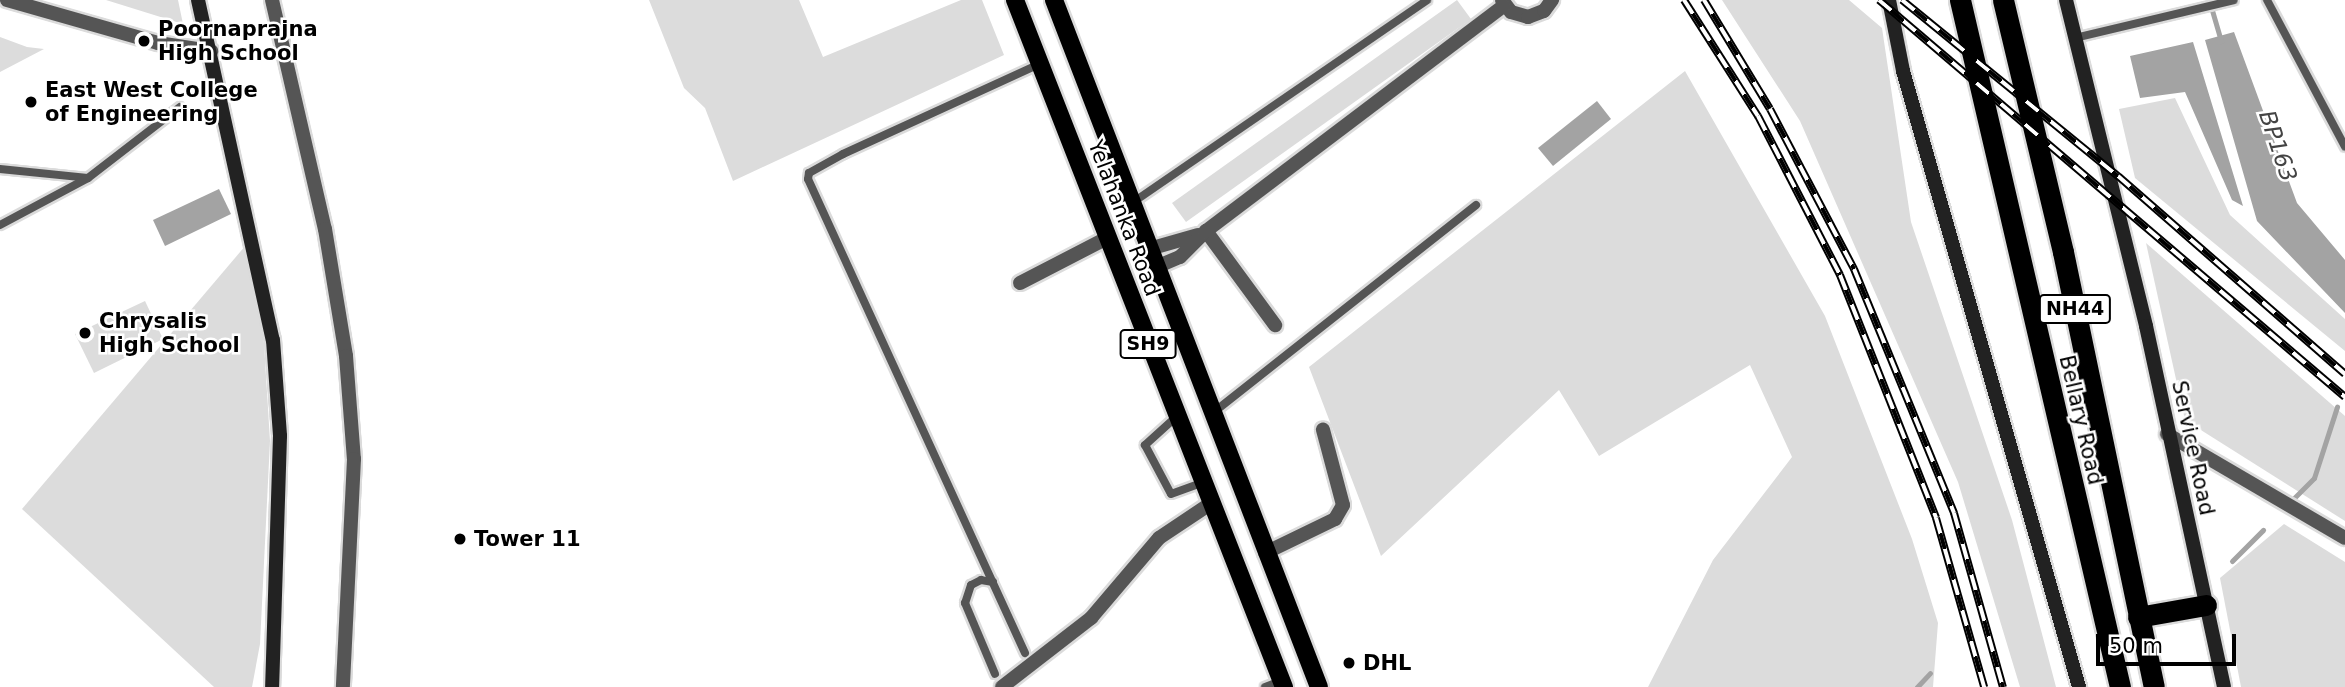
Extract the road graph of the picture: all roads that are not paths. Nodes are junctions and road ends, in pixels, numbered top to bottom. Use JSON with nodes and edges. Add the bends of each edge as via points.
{"nodes":[{"id":1,"x":7,"y":0,"type":"edge"},
{"id":2,"x":198,"y":0,"type":"edge"},
{"id":3,"x":272,"y":0,"type":"edge"},
{"id":4,"x":1015,"y":0,"type":"edge"},
{"id":5,"x":1054,"y":0,"type":"edge"},
{"id":6,"x":1427,"y":0,"type":"edge"},
{"id":7,"x":1552,"y":0,"type":"edge"},
{"id":8,"x":1889,"y":0,"type":"edge"},
{"id":9,"x":1960,"y":0,"type":"edge"},
{"id":10,"x":2003,"y":0,"type":"edge"},
{"id":11,"x":2066,"y":0,"type":"edge"},
{"id":12,"x":2234,"y":0,"type":"edge"},
{"id":13,"x":2267,"y":0,"type":"edge"},
{"id":14,"x":1503,"y":3,"type":"edge"},
{"id":15,"x":2075,"y":38,"type":"junction"},
{"id":16,"x":211,"y":51,"type":"junction"},
{"id":17,"x":1040,"y":64,"type":"junction"},
{"id":18,"x":180,"y":107,"type":"dead end"},
{"id":19,"x":2345,"y":147,"type":"edge"},
{"id":20,"x":0,"y":169,"type":"edge"},
{"id":21,"x":88,"y":178,"type":"junction"},
{"id":22,"x":1132,"y":204,"type":"junction"},
{"id":23,"x":1476,"y":205,"type":"dead end"},
{"id":24,"x":0,"y":225,"type":"edge"},
{"id":25,"x":1206,"y":231,"type":"junction"},
{"id":26,"x":1107,"y":237,"type":"junction"},
{"id":27,"x":1149,"y":249,"type":"junction"},
{"id":28,"x":1156,"y":267,"type":"junction"},
{"id":29,"x":1020,"y":283,"type":"dead end"},
{"id":30,"x":1275,"y":325,"type":"dead end"},
{"id":31,"x":1212,"y":414,"type":"junction"},
{"id":32,"x":1176,"y":417,"type":"junction"},
{"id":33,"x":1322,"y":429,"type":"dead end"},
{"id":34,"x":2167,"y":434,"type":"junction"},
{"id":35,"x":1202,"y":483,"type":"junction"},
{"id":36,"x":1210,"y":504,"type":"junction"},
{"id":37,"x":2345,"y":538,"type":"edge"},
{"id":38,"x":1265,"y":553,"type":"junction"},
{"id":39,"x":993,"y":582,"type":"junction"},
{"id":40,"x":2206,"y":605,"type":"junction"},
{"id":41,"x":2138,"y":619,"type":"junction"},
{"id":42,"x":1026,"y":653,"type":"dead end"},
{"id":43,"x":999,"y":680,"type":"edge"},
{"id":44,"x":1277,"y":685,"type":"edge"},
{"id":45,"x":272,"y":687,"type":"edge"},
{"id":46,"x":342,"y":687,"type":"edge"},
{"id":47,"x":1319,"y":687,"type":"edge"},
{"id":48,"x":2079,"y":687,"type":"edge"},
{"id":49,"x":2120,"y":687,"type":"edge"},
{"id":50,"x":2154,"y":687,"type":"edge"},
{"id":51,"x":2224,"y":687,"type":"edge"}],
"edges":[{"from":1,"to":16,"type":"street","via":[[158,43]]},
{"from":2,"to":16,"type":"main road"},
{"from":3,"to":46,"type":"street","via":[[325,229],[346,356],[354,459]]},
{"from":4,"to":17,"type":"main road","name":"Yelahanka Road","number":"SH9"},
{"from":5,"to":22,"type":"main road","name":"Yelahanka Road","number":"SH9"},
{"from":6,"to":22,"type":"lane"},
{"from":7,"to":14,"type":"street","via":[[1544,11],[1528,17]]},
{"from":8,"to":48,"type":"main road","via":[[1903,71]]},
{"from":9,"to":49,"type":"highway","name":"Bellary Road","number":"NH44"},
{"from":10,"to":41,"type":"highway","name":"Bellary Road","number":"NH44","via":[[2063,252]]},
{"from":11,"to":15,"type":"main road"},
{"from":12,"to":15,"type":"lane"},
{"from":13,"to":19,"type":"lane"},
{"from":14,"to":25,"type":"street"},
{"from":15,"to":34,"type":"main road","name":"Service Road"},
{"from":16,"to":45,"type":"main road","via":[[273,340],[280,436]]},
{"from":17,"to":26,"type":"main road","name":"Yelahanka Road","number":"SH9"},
{"from":17,"to":39,"type":"lane","via":[[844,154],[810,173],[808,179]]},
{"from":18,"to":21,"type":"lane"},
{"from":20,"to":21,"type":"lane"},
{"from":21,"to":24,"type":"lane"},
{"from":22,"to":27,"type":"main road","name":"Yelahanka Road","number":"SH9"},
{"from":23,"to":31,"type":"lane"},
{"from":25,"to":27,"type":"street"},
{"from":25,"to":28,"type":"street","via":[[1180,257]]},
{"from":25,"to":30,"type":"street"},
{"from":26,"to":29,"type":"street"},
{"from":26,"to":32,"type":"main road","name":"Yelahanka Road","number":"SH9"},
{"from":27,"to":28,"type":"main road","name":"Yelahanka Road","number":"SH9"},
{"from":28,"to":31,"type":"main road","name":"Yelahanka Road","number":"SH9"},
{"from":31,"to":38,"type":"main road","name":"Yelahanka Road","number":"SH9"},
{"from":32,"to":35,"type":"main road","name":"Yelahanka Road","number":"SH9"},
{"from":32,"to":35,"type":"lane","via":[[1146,445],[1171,494]]},
{"from":33,"to":38,"type":"street","via":[[1343,505],[1335,519]]},
{"from":34,"to":37,"type":"street"},
{"from":34,"to":40,"type":"main road","name":"Service Road"},
{"from":35,"to":36,"type":"main road","name":"Yelahanka Road","number":"SH9"},
{"from":36,"to":43,"type":"street","via":[[1159,538],[1090,618]]},
{"from":36,"to":44,"type":"main road","name":"Yelahanka Road","number":"SH9"},
{"from":38,"to":47,"type":"main road","name":"Yelahanka Road","number":"SH9"},
{"from":39,"to":42,"type":"lane"},
{"from":39,"to":43,"type":"lane","via":[[981,580],[971,585],[965,603]]},
{"from":40,"to":41,"type":"highway"},
{"from":40,"to":51,"type":"main road","name":"Service Road"},
{"from":41,"to":50,"type":"highway","name":"Bellary Road","number":"NH44"}]}
